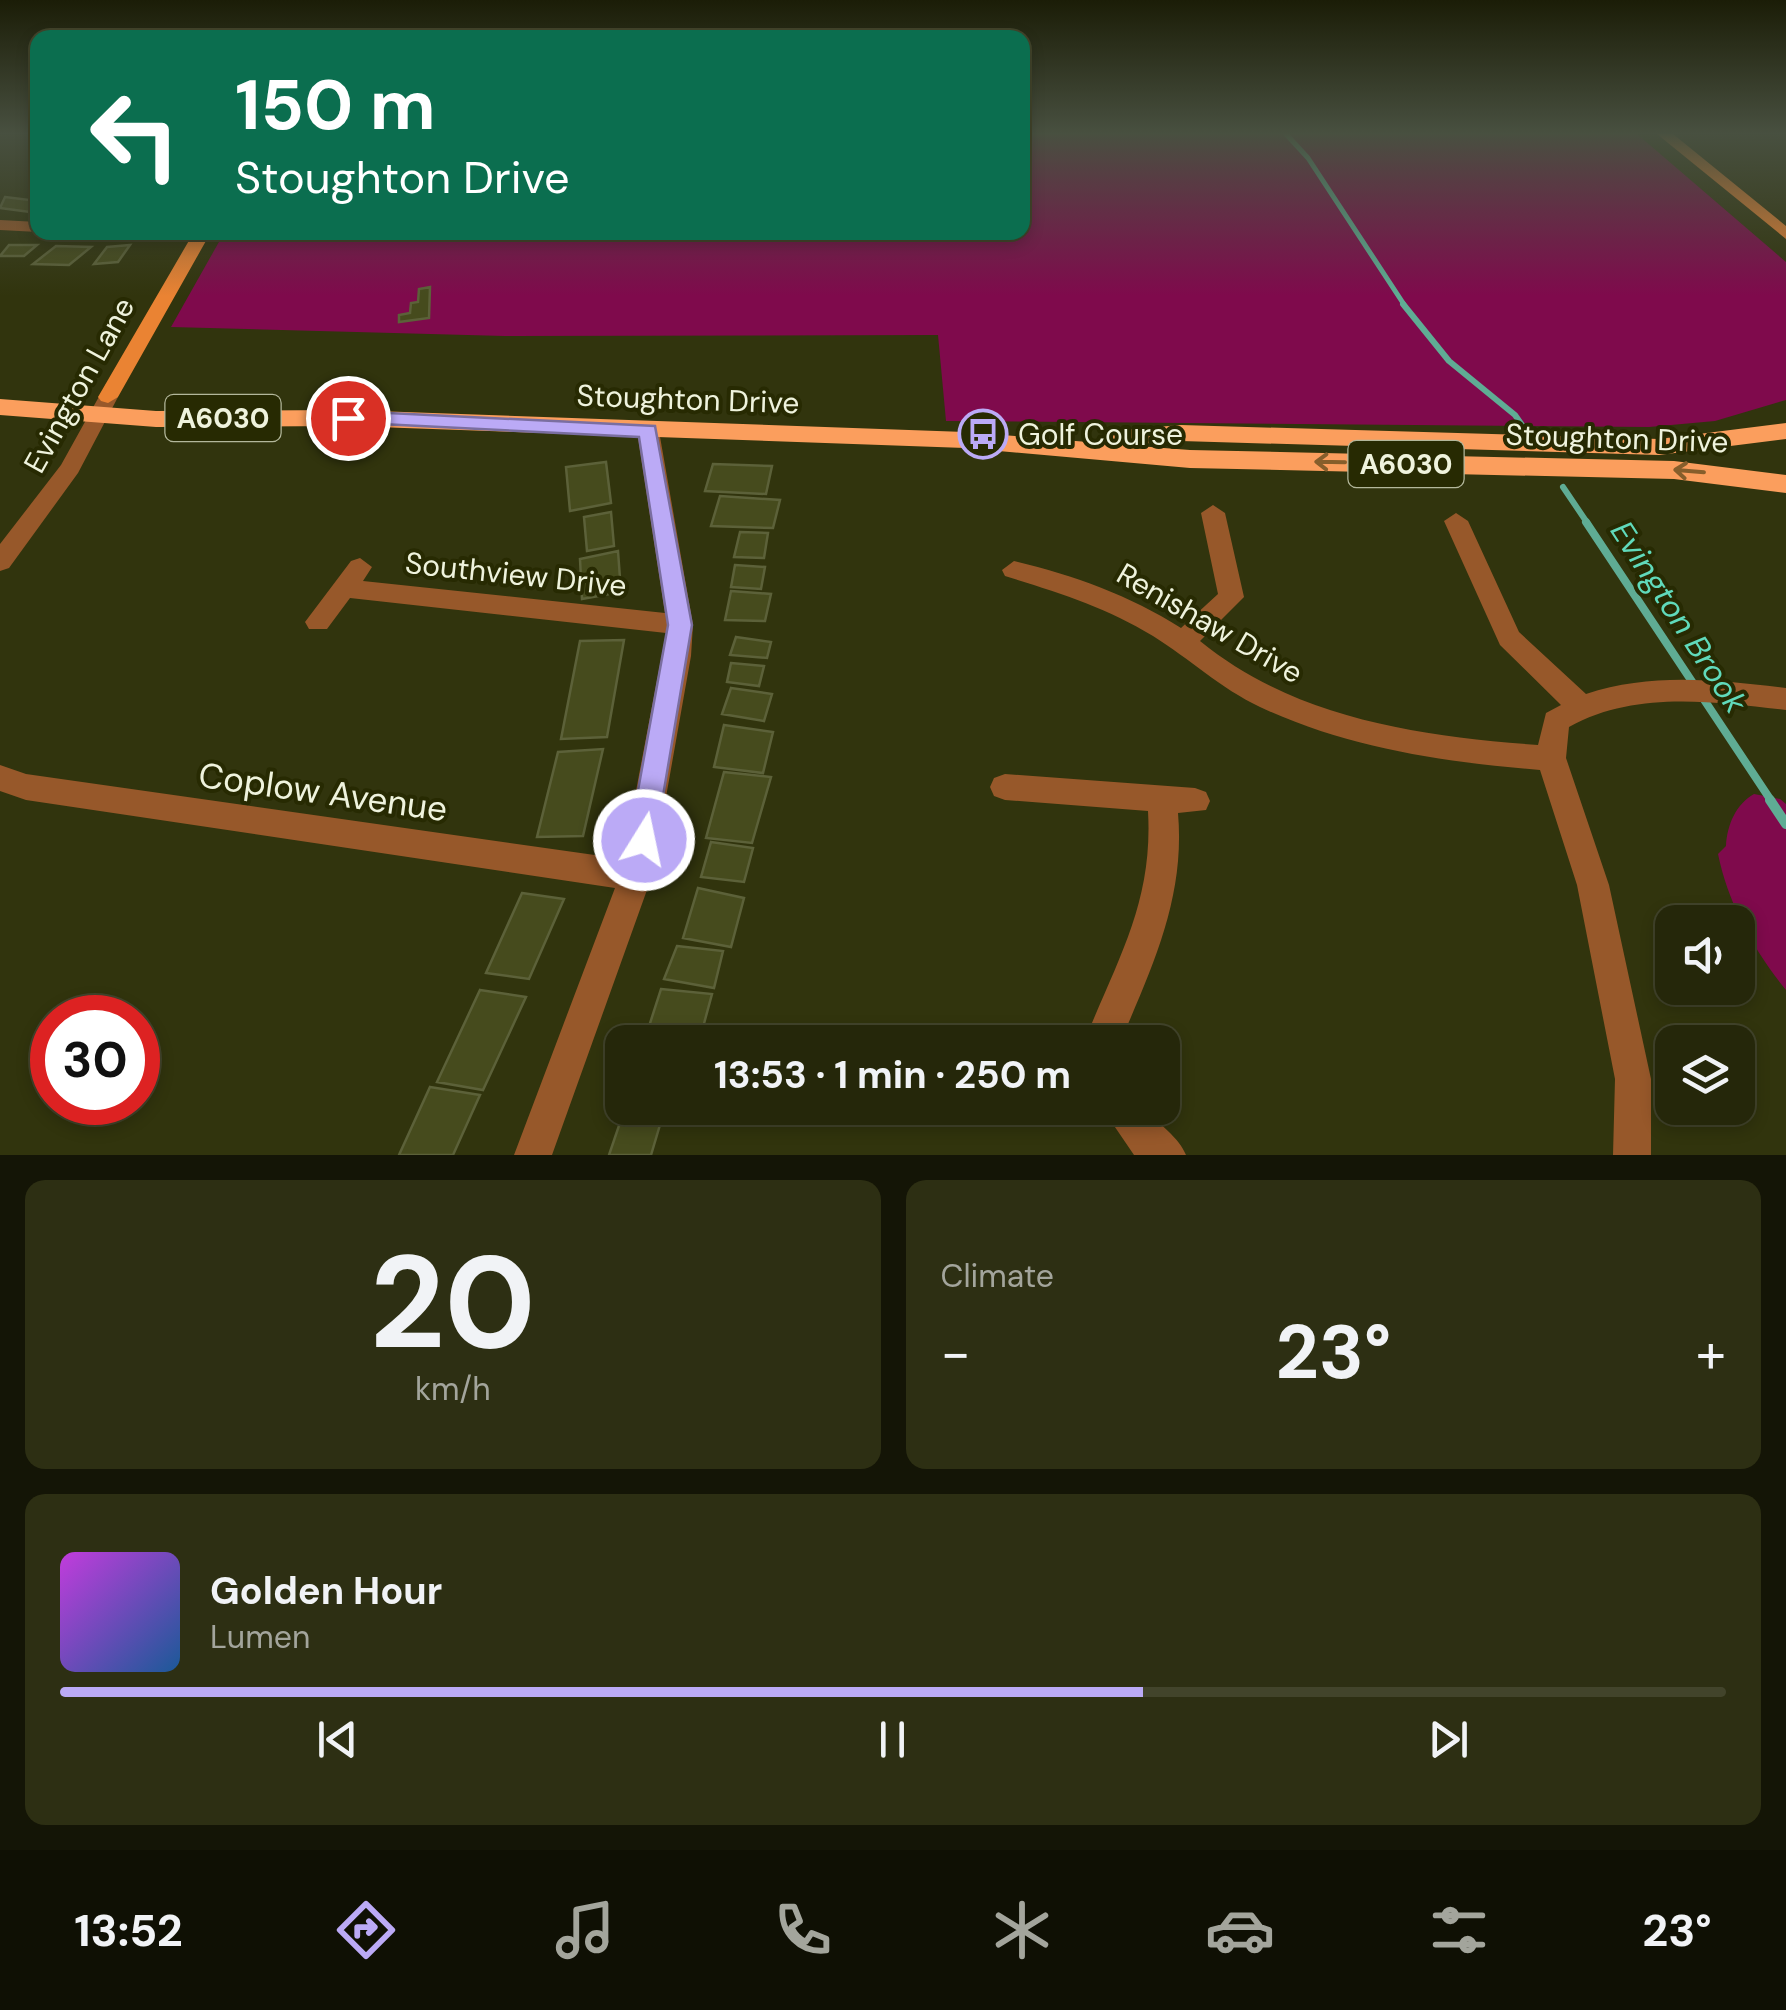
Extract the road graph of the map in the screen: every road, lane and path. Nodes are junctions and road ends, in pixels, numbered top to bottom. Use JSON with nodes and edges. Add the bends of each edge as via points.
{"nodes":[{"id":1,"x":1730,"y":188,"type":"edge"},
{"id":2,"x":0,"y":225,"type":"edge"},
{"id":3,"x":30,"y":226,"type":"edge"},
{"id":4,"x":1786,"y":234,"type":"edge"},
{"id":5,"x":199,"y":240,"type":"edge"},
{"id":6,"x":0,"y":396,"type":"edge"},
{"id":7,"x":103,"y":405,"type":"junction"},
{"id":8,"x":0,"y":406,"type":"edge"},
{"id":9,"x":648,"y":431,"type":"junction"},
{"id":10,"x":1786,"y":431,"type":"edge"},
{"id":11,"x":1026,"y":444,"type":"junction"},
{"id":12,"x":1786,"y":484,"type":"edge"},
{"id":13,"x":1213,"y":514,"type":"dead end"},
{"id":14,"x":1456,"y":522,"type":"dead end"},
{"id":15,"x":0,"y":562,"type":"edge"},
{"id":16,"x":1014,"y":570,"type":"dead end"},
{"id":17,"x":318,"y":622,"type":"dead end"},
{"id":18,"x":680,"y":625,"type":"junction"},
{"id":19,"x":1182,"y":642,"type":"junction"},
{"id":20,"x":1786,"y":699,"type":"edge"},
{"id":21,"x":1578,"y":706,"type":"junction"},
{"id":22,"x":1551,"y":758,"type":"junction"},
{"id":23,"x":0,"y":778,"type":"edge"},
{"id":24,"x":1005,"y":787,"type":"dead end"},
{"id":25,"x":636,"y":876,"type":"junction"},
{"id":26,"x":1109,"y":1025,"type":"edge"},
{"id":27,"x":1134,"y":1125,"type":"edge"},
{"id":28,"x":533,"y":1155,"type":"edge"},
{"id":29,"x":1167,"y":1155,"type":"edge"},
{"id":30,"x":1632,"y":1155,"type":"edge"}],
"edges":[{"from":1,"to":4,"type":"main road"},
{"from":2,"to":3,"type":"street"},
{"from":5,"to":7,"type":"main road","name":"Evington Lane"},
{"from":6,"to":7,"type":"highway","number":"A6030"},
{"from":7,"to":8,"type":"highway","number":"A6030"},
{"from":7,"to":9,"type":"highway","name":"Stoughton Drive","number":"A6030","via":[[156,419],[348,418]]},
{"from":7,"to":15,"type":"street","name":"Evington Lane","via":[[61,482]]},
{"from":9,"to":11,"type":"highway","name":"Stoughton Drive","number":"A6030"},
{"from":9,"to":18,"type":"street"},
{"from":10,"to":11,"type":"highway","name":"Stoughton Drive","number":"A6030","via":[[1659,447],[1181,433]]},
{"from":12,"to":11,"type":"highway","name":"Stoughton Drive","number":"A6030","one_way":true,"via":[[1674,470],[1190,459]]},
{"from":13,"to":19,"type":"street","via":[[1230,597]]},
{"from":14,"to":21,"type":"street","via":[[1510,638]]},
{"from":16,"to":19,"type":"street","name":"Renishaw Drive","via":[[1088,590]]},
{"from":17,"to":18,"type":"street","name":"Southview Drive","via":[[352,578]]},
{"from":18,"to":25,"type":"street"},
{"from":19,"to":22,"type":"street","name":"Renishaw Drive","via":[[1226,676],[1350,732],[1440,751]]},
{"from":20,"to":21,"type":"street","via":[[1628,692]]},
{"from":21,"to":22,"type":"street","via":[[1556,721]]},
{"from":22,"to":30,"type":"street","via":[[1593,884],[1614,975],[1633,1079]]},
{"from":23,"to":25,"type":"street","name":"Coplow Avenue"},
{"from":24,"to":26,"type":"street","via":[[1179,800],[1153,927]]},
{"from":25,"to":28,"type":"street"},
{"from":27,"to":29,"type":"street"}]}
